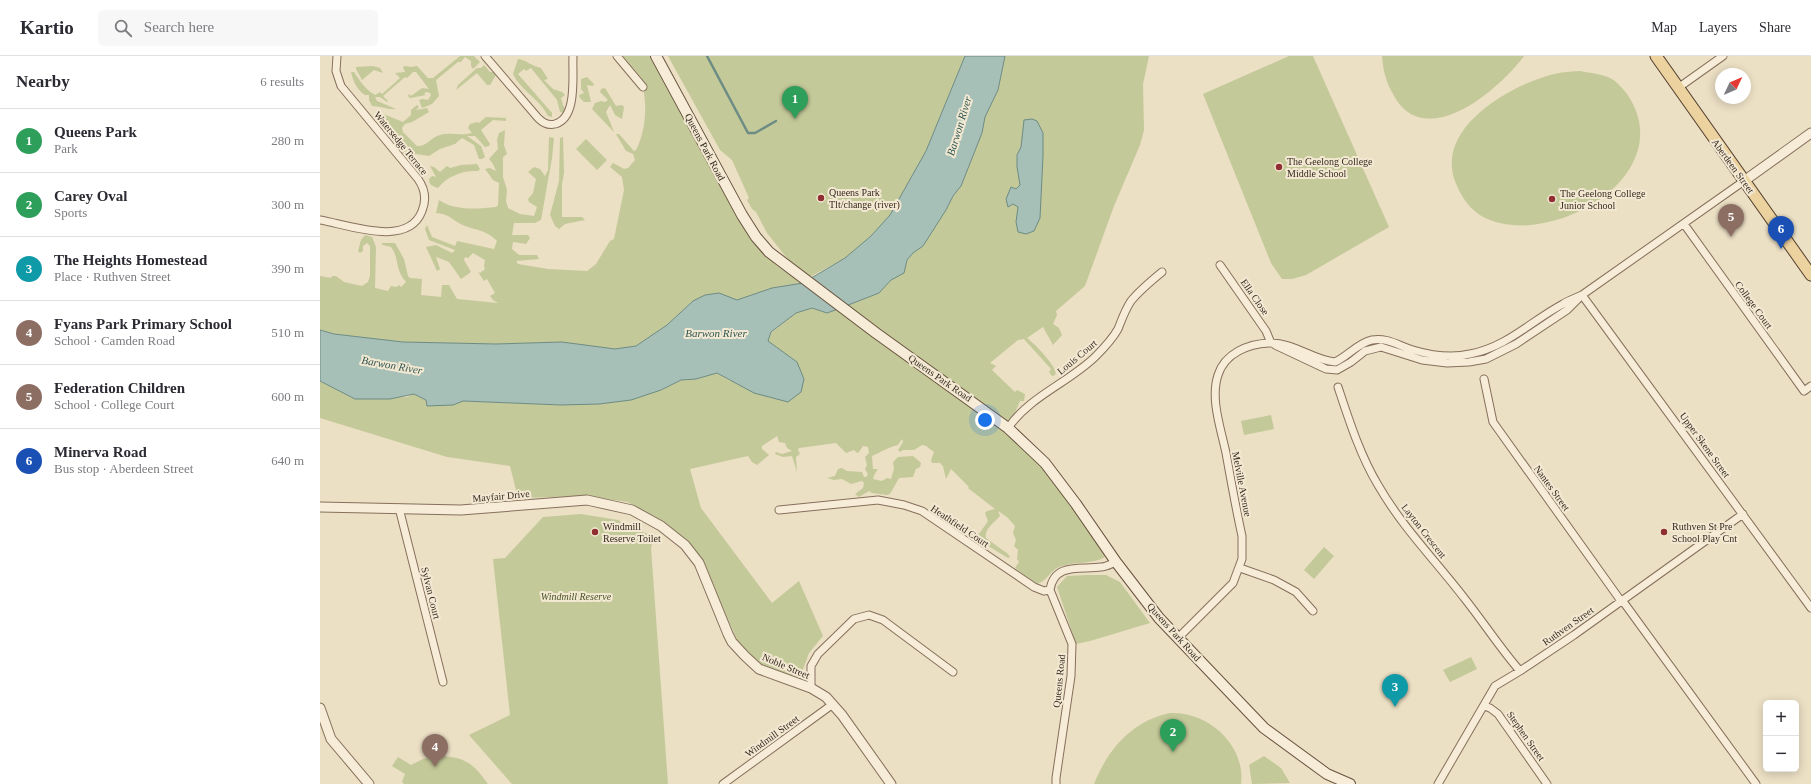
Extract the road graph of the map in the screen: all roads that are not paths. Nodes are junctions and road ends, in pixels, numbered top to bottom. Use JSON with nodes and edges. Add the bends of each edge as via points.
{"nodes":[{"id":1,"x":337,"y":56,"type":"edge"},
{"id":2,"x":486,"y":56,"type":"edge"},
{"id":3,"x":573,"y":56,"type":"edge"},
{"id":4,"x":617,"y":56,"type":"edge"},
{"id":5,"x":656,"y":56,"type":"edge"},
{"id":6,"x":1656,"y":56,"type":"edge"},
{"id":7,"x":1723,"y":56,"type":"edge"},
{"id":8,"x":643,"y":87,"type":"dead end"},
{"id":9,"x":1678,"y":88,"type":"junction"},
{"id":10,"x":1811,"y":133,"type":"edge"},
{"id":11,"x":1744,"y":181,"type":"junction"},
{"id":12,"x":320,"y":220,"type":"edge"},
{"id":13,"x":1684,"y":224,"type":"junction"},
{"id":14,"x":1220,"y":265,"type":"dead end"},
{"id":15,"x":1162,"y":272,"type":"dead end"},
{"id":16,"x":1811,"y":275,"type":"edge"},
{"id":17,"x":1582,"y":295,"type":"junction"},
{"id":18,"x":1271,"y":343,"type":"junction"},
{"id":19,"x":1485,"y":355,"type":"junction"},
{"id":20,"x":1484,"y":379,"type":"dead end"},
{"id":21,"x":1811,"y":386,"type":"edge"},
{"id":22,"x":1338,"y":387,"type":"dead end"},
{"id":23,"x":1008,"y":428,"type":"junction"},
{"id":24,"x":320,"y":507,"type":"edge"},
{"id":25,"x":399,"y":508,"type":"junction"},
{"id":26,"x":779,"y":510,"type":"dead end"},
{"id":27,"x":1742,"y":514,"type":"junction"},
{"id":28,"x":675,"y":537,"type":"joint"},
{"id":29,"x":1116,"y":562,"type":"junction"},
{"id":30,"x":1240,"y":568,"type":"junction"},
{"id":31,"x":1050,"y":590,"type":"junction"},
{"id":32,"x":1622,"y":600,"type":"junction"},
{"id":33,"x":1811,"y":608,"type":"edge"},
{"id":34,"x":1313,"y":610,"type":"dead end"},
{"id":35,"x":1178,"y":638,"type":"junction"},
{"id":36,"x":1520,"y":671,"type":"junction"},
{"id":37,"x":953,"y":672,"type":"dead end"},
{"id":38,"x":443,"y":682,"type":"dead end"},
{"id":39,"x":811,"y":688,"type":"junction"},
{"id":40,"x":833,"y":704,"type":"junction"},
{"id":41,"x":1484,"y":706,"type":"junction"},
{"id":42,"x":320,"y":708,"type":"edge"},
{"id":43,"x":370,"y":784,"type":"edge"},
{"id":44,"x":722,"y":784,"type":"edge"},
{"id":45,"x":891,"y":784,"type":"edge"},
{"id":46,"x":1056,"y":784,"type":"edge"},
{"id":47,"x":1350,"y":784,"type":"edge"},
{"id":48,"x":1438,"y":784,"type":"edge"},
{"id":49,"x":1547,"y":784,"type":"edge"},
{"id":50,"x":1756,"y":784,"type":"edge"}],
"edges":[{"from":1,"to":12,"type":"street","name":"Watersedge Terrace","via":[[336,71],[341,86],[418,179],[424,191],[425,202],[417,220],[397,232],[382,232]]},
{"from":2,"to":3,"type":"street","via":[[538,118],[553,125],[562,120],[569,111]]},
{"from":4,"to":8,"type":"street"},
{"from":5,"to":23,"type":"main road","name":"Queens Park Road","via":[[749,226],[769,252]]},
{"from":6,"to":9,"type":"main road","name":"Aberdeen Street"},
{"from":7,"to":9,"type":"street"},
{"from":9,"to":11,"type":"main road","name":"Aberdeen Street"},
{"from":10,"to":11,"type":"street"},
{"from":11,"to":13,"type":"street"},
{"from":11,"to":16,"type":"main road","name":"Aberdeen Street"},
{"from":13,"to":17,"type":"street"},
{"from":13,"to":21,"type":"street","name":"College Court","via":[[1804,391]]},
{"from":14,"to":18,"type":"street","name":"Ella Close","via":[[1266,331]]},
{"from":15,"to":23,"type":"street","name":"Louis Court","via":[[1131,301],[1110,341],[1094,358],[1031,402]]},
{"from":17,"to":19,"type":"street","via":[[1567,310],[1516,344]]},
{"from":17,"to":27,"type":"street","name":"Upper Skene Street"},
{"from":18,"to":19,"type":"street","name":"Melville Avenue","via":[[1288,344],[1318,358],[1335,362],[1372,340],[1390,341],[1435,354]]},
{"from":18,"to":19,"type":"street","via":[[1315,365],[1337,370],[1373,348],[1388,348],[1434,362],[1469,362]]},
{"from":18,"to":30,"type":"street","name":"Melville Avenue","via":[[1257,344],[1234,354],[1218,374],[1216,384],[1215,398],[1242,536]]},
{"from":20,"to":32,"type":"street","name":"Nantes Street","via":[[1493,422]]},
{"from":22,"to":36,"type":"street","name":"Layton Crescent","via":[[1357,441],[1378,485],[1409,532],[1453,583],[1502,651]]},
{"from":23,"to":29,"type":"main road","name":"Queens Park Road","via":[[1045,463]]},
{"from":24,"to":25,"type":"street","name":"Mayfair Drive"},
{"from":25,"to":28,"type":"street","name":"Mayfair Drive","via":[[461,510],[587,500],[632,510]]},
{"from":25,"to":38,"type":"street","name":"Sylvan Court"},
{"from":26,"to":31,"type":"street","name":"Heathfield Court","via":[[878,500],[904,505],[922,512],[1034,587],[1044,591]]},
{"from":27,"to":32,"type":"street","name":"Ruthven Street"},
{"from":27,"to":33,"type":"street","name":"Upper Skene Street"},
{"from":28,"to":39,"type":"street","name":"Noble Street","via":[[699,563],[732,642],[759,668]]},
{"from":29,"to":31,"type":"street","via":[[1103,567],[1065,570],[1051,582]]},
{"from":29,"to":35,"type":"main road","name":"Queens Park Road","via":[[1159,618]]},
{"from":30,"to":34,"type":"street","via":[[1274,580],[1296,592]]},
{"from":30,"to":35,"type":"street","name":"Melville Avenue","via":[[1226,591]]},
{"from":31,"to":46,"type":"street","name":"Queens Road","via":[[1072,644],[1072,676]]},
{"from":32,"to":36,"type":"street","name":"Ruthven Street"},
{"from":32,"to":50,"type":"street","name":"Nantes Street"},
{"from":35,"to":47,"type":"main road","name":"Queens Park Road","via":[[1264,728],[1327,774]]},
{"from":36,"to":41,"type":"street","name":"Ruthven Street","via":[[1495,686]]},
{"from":37,"to":39,"type":"street","via":[[883,620],[869,615],[854,619],[818,654],[812,666]]},
{"from":39,"to":40,"type":"street","name":"Noble Street"},
{"from":40,"to":44,"type":"street","name":"Windmill Street"},
{"from":40,"to":45,"type":"street","name":"Noble Street"},
{"from":41,"to":48,"type":"street","name":"Ruthven Street"},
{"from":41,"to":49,"type":"street","name":"Stephen Street","via":[[1498,714]]},
{"from":42,"to":43,"type":"street","via":[[331,739]]}]}
